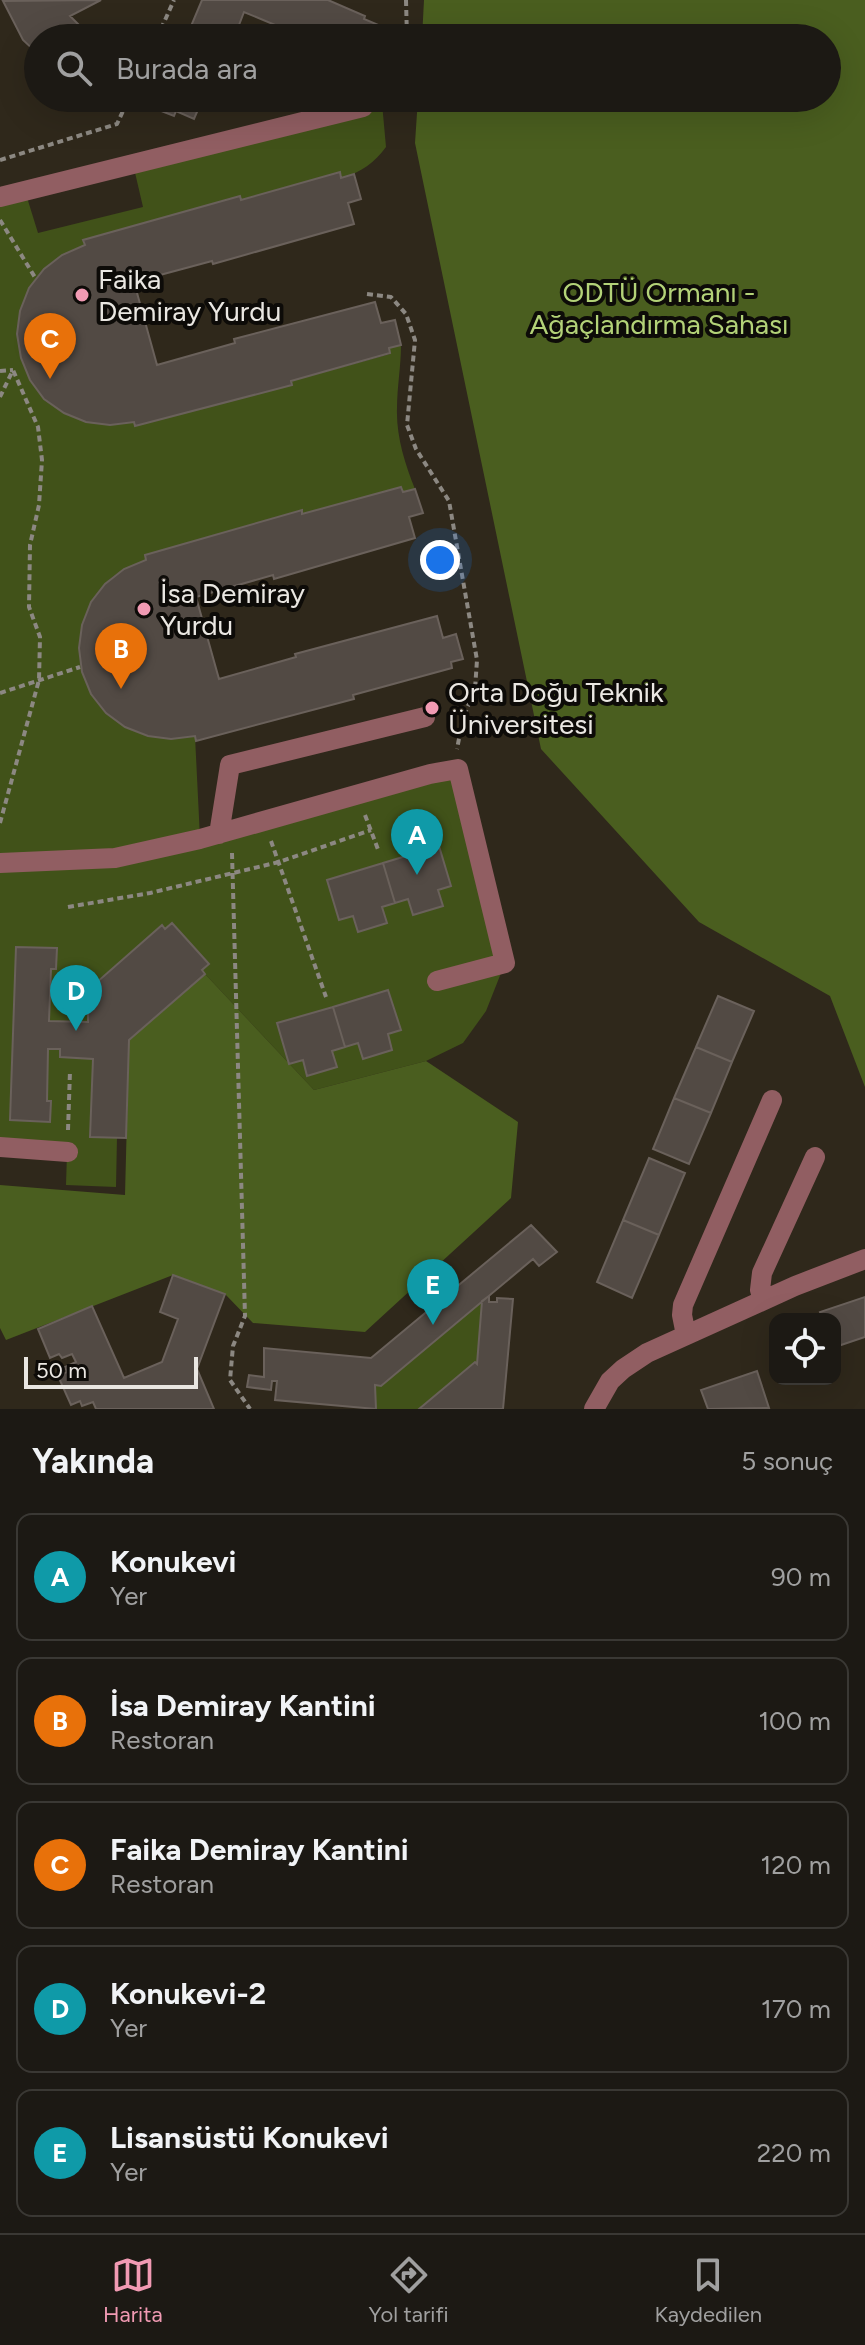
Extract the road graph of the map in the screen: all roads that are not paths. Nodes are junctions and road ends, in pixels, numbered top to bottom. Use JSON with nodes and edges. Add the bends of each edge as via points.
{"nodes":[{"id":1,"x":343,"y":112,"type":"edge"},
{"id":2,"x":0,"y":197,"type":"edge"},
{"id":3,"x":425,"y":717,"type":"dead end"},
{"id":4,"x":225,"y":832,"type":"junction"},
{"id":5,"x":0,"y":863,"type":"edge"},
{"id":6,"x":437,"y":981,"type":"dead end"},
{"id":7,"x":772,"y":1100,"type":"dead end"},
{"id":8,"x":0,"y":1147,"type":"edge"},
{"id":9,"x":68,"y":1152,"type":"road end"},
{"id":10,"x":815,"y":1157,"type":"dead end"},
{"id":11,"x":865,"y":1259,"type":"edge"},
{"id":12,"x":763,"y":1300,"type":"junction"},
{"id":13,"x":686,"y":1335,"type":"junction"},
{"id":14,"x":594,"y":1409,"type":"edge"}],
"edges":[{"from":1,"to":2,"type":"street"},
{"from":3,"to":4,"type":"street","via":[[230,765]]},
{"from":4,"to":5,"type":"street","via":[[115,858]]},
{"from":4,"to":6,"type":"street","via":[[458,769],[505,963]]},
{"from":7,"to":13,"type":"street","via":[[683,1305]]},
{"from":8,"to":9,"type":"street"},
{"from":10,"to":12,"type":"street","via":[[762,1273]]},
{"from":11,"to":12,"type":"street"},
{"from":12,"to":13,"type":"street"},
{"from":13,"to":14,"type":"street","via":[[623,1369]]}]}
